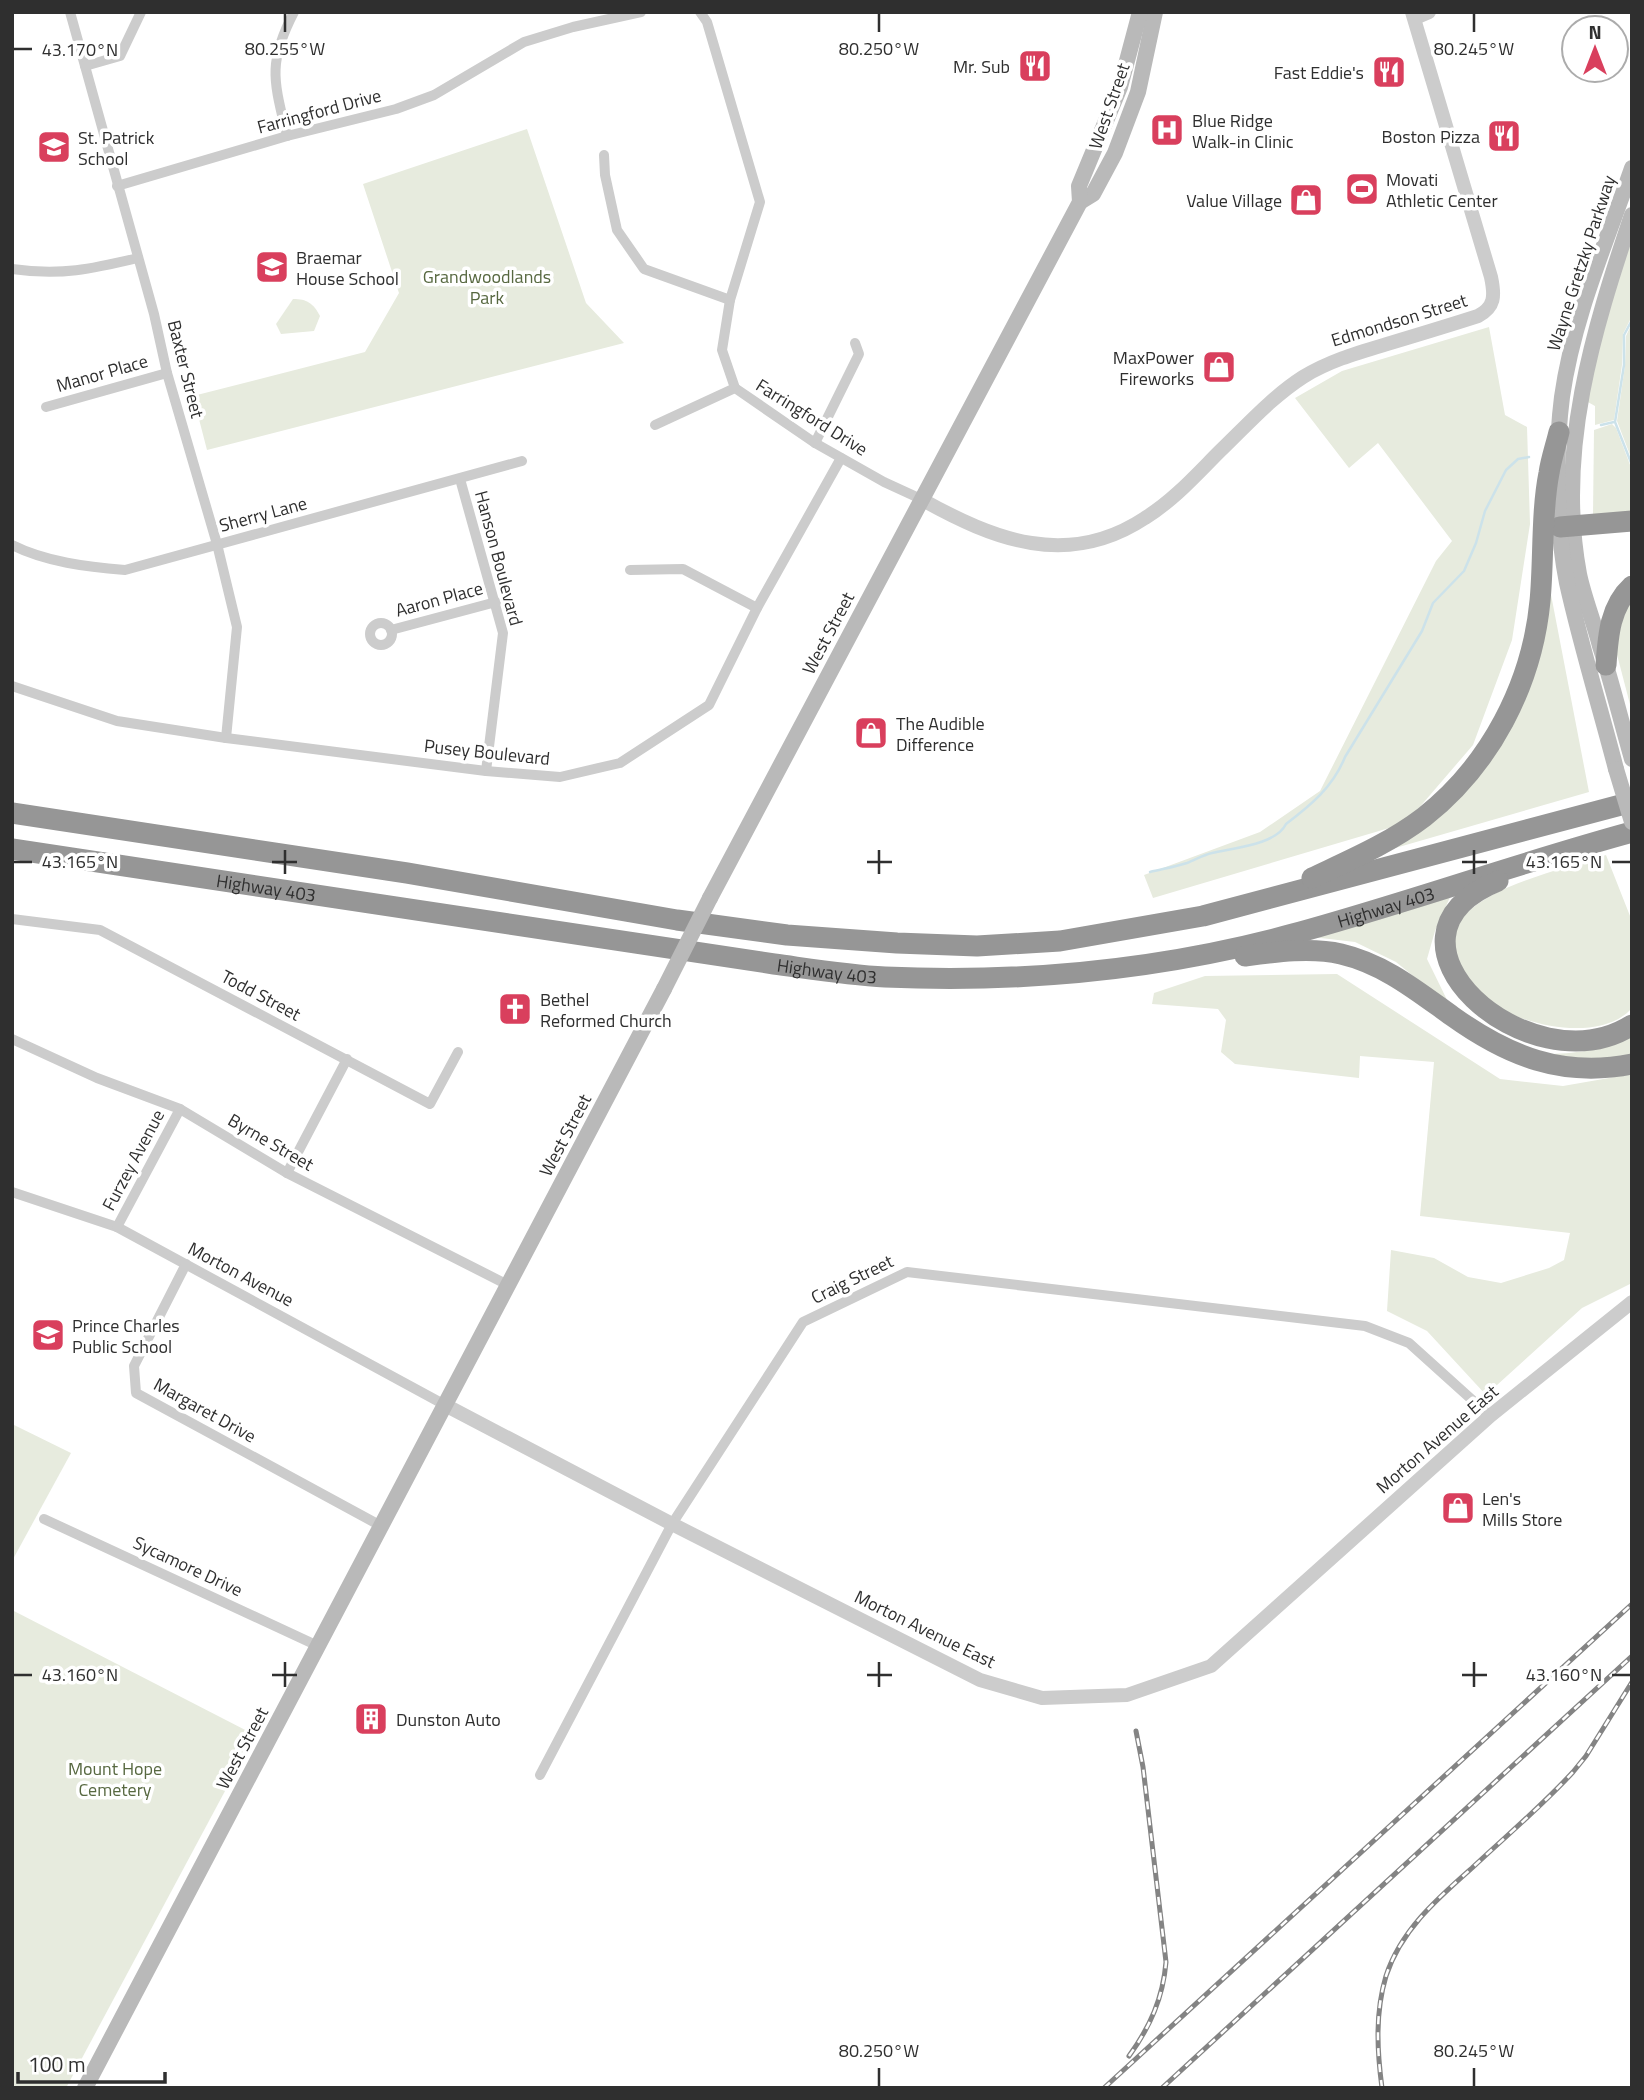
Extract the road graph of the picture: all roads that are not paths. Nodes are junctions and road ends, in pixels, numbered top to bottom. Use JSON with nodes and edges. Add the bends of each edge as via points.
{"nodes":[{"id":1,"x":70,"y":12,"type":"edge"},
{"id":2,"x":141,"y":12,"type":"edge"},
{"id":3,"x":294,"y":12,"type":"edge"},
{"id":4,"x":641,"y":12,"type":"edge"},
{"id":5,"x":700,"y":12,"type":"edge"},
{"id":6,"x":1140,"y":12,"type":"edge"},
{"id":7,"x":1155,"y":12,"type":"edge"},
{"id":8,"x":1429,"y":12,"type":"edge"},
{"id":9,"x":1413,"y":15,"type":"edge"},
{"id":10,"x":85,"y":66,"type":"junction"},
{"id":11,"x":288,"y":135,"type":"junction"},
{"id":12,"x":604,"y":155,"type":"dead end"},
{"id":13,"x":1632,"y":168,"type":"edge"},
{"id":14,"x":117,"y":186,"type":"junction"},
{"id":15,"x":1080,"y":202,"type":"junction"},
{"id":16,"x":1632,"y":215,"type":"edge"},
{"id":17,"x":138,"y":258,"type":"junction"},
{"id":18,"x":12,"y":270,"type":"edge"},
{"id":19,"x":730,"y":300,"type":"junction"},
{"id":20,"x":855,"y":343,"type":"dead end"},
{"id":21,"x":167,"y":373,"type":"junction"},
{"id":22,"x":735,"y":388,"type":"junction"},
{"id":23,"x":46,"y":407,"type":"dead end"},
{"id":24,"x":655,"y":425,"type":"dead end"},
{"id":25,"x":1559,"y":432,"type":"junction"},
{"id":26,"x":815,"y":443,"type":"junction"},
{"id":27,"x":841,"y":457,"type":"junction"},
{"id":28,"x":522,"y":461,"type":"dead end"},
{"id":29,"x":460,"y":479,"type":"junction"},
{"id":30,"x":921,"y":499,"type":"junction"},
{"id":31,"x":1632,"y":521,"type":"edge"},
{"id":32,"x":1567,"y":526,"type":"junction"},
{"id":33,"x":217,"y":544,"type":"junction"},
{"id":34,"x":12,"y":545,"type":"edge"},
{"id":35,"x":630,"y":570,"type":"dead end"},
{"id":36,"x":1632,"y":586,"type":"edge"},
{"id":37,"x":496,"y":602,"type":"junction"},
{"id":38,"x":757,"y":608,"type":"junction"},
{"id":39,"x":391,"y":631,"type":"dead end"},
{"id":40,"x":1606,"y":665,"type":"junction"},
{"id":41,"x":12,"y":686,"type":"edge"},
{"id":42,"x":226,"y":738,"type":"junction"},
{"id":43,"x":1632,"y":759,"type":"edge"},
{"id":44,"x":486,"y":771,"type":"junction"},
{"id":45,"x":1632,"y":802,"type":"edge"},
{"id":46,"x":12,"y":813,"type":"edge"},
{"id":47,"x":1632,"y":822,"type":"edge"},
{"id":48,"x":1632,"y":832,"type":"edge"},
{"id":49,"x":1577,"y":847,"type":"junction"},
{"id":50,"x":12,"y":849,"type":"edge"},
{"id":51,"x":1203,"y":916,"type":"junction"},
{"id":52,"x":12,"y":919,"type":"edge"},
{"id":53,"x":1177,"y":959,"type":"junction"},
{"id":54,"x":1632,"y":1025,"type":"edge"},
{"id":55,"x":12,"y":1039,"type":"edge"},
{"id":56,"x":458,"y":1052,"type":"dead end"},
{"id":57,"x":347,"y":1059,"type":"junction"},
{"id":58,"x":1632,"y":1064,"type":"edge"},
{"id":59,"x":180,"y":1109,"type":"junction"},
{"id":60,"x":287,"y":1173,"type":"junction"},
{"id":61,"x":12,"y":1192,"type":"edge"},
{"id":62,"x":117,"y":1227,"type":"junction"},
{"id":63,"x":186,"y":1264,"type":"junction"},
{"id":64,"x":508,"y":1285,"type":"junction"},
{"id":65,"x":1632,"y":1302,"type":"edge"},
{"id":66,"x":445,"y":1405,"type":"junction"},
{"id":67,"x":1490,"y":1416,"type":"junction"},
{"id":68,"x":44,"y":1519,"type":"dead end"},
{"id":69,"x":672,"y":1524,"type":"junction"},
{"id":70,"x":381,"y":1526,"type":"junction"},
{"id":71,"x":318,"y":1646,"type":"junction"},
{"id":72,"x":540,"y":1775,"type":"dead end"},
{"id":73,"x":85,"y":2088,"type":"edge"}],
"edges":[{"from":1,"to":10,"type":"street","name":"Baxter Street"},
{"from":2,"to":10,"type":"street","via":[[120,56]]},
{"from":3,"to":11,"type":"street","via":[[274,68]]},
{"from":4,"to":11,"type":"street","name":"Farringford Drive","via":[[524,42],[435,95]]},
{"from":5,"to":19,"type":"street","name":"Farringford Drive","via":[[707,22],[760,202]]},
{"from":6,"to":15,"type":"main road","name":"West Street","via":[[1112,110],[1079,186]]},
{"from":7,"to":15,"type":"main road","name":"West Street","via":[[1138,92],[1115,153],[1094,194]]},
{"from":8,"to":9,"type":"street","name":"Edmondson Street"},
{"from":9,"to":30,"type":"street","name":"Edmondson Street","via":[[1492,277],[1493,302],[1488,310],[1329,362],[1279,394],[1173,498],[1145,519],[1099,539],[1056,546],[1029,544],[985,530]]},
{"from":10,"to":14,"type":"street","name":"Baxter Street"},
{"from":11,"to":14,"type":"street","name":"Farringford Drive"},
{"from":12,"to":19,"type":"street","via":[[617,230],[644,269]]},
{"from":13,"to":25,"type":"main road","name":"Wayne Gretzky Parkway","via":[[1580,318]]},
{"from":14,"to":17,"type":"street","name":"Baxter Street"},
{"from":15,"to":30,"type":"main road","name":"West Street"},
{"from":16,"to":32,"type":"main road","name":"Wayne Gretzky Parkway","via":[[1597,322],[1581,392]]},
{"from":17,"to":18,"type":"street","via":[[84,271]]},
{"from":17,"to":21,"type":"street","name":"Baxter Street"},
{"from":19,"to":22,"type":"street","name":"Farringford Drive","via":[[722,350]]},
{"from":20,"to":26,"type":"street","via":[[859,355]]},
{"from":21,"to":23,"type":"street","name":"Manor Place"},
{"from":21,"to":33,"type":"street","name":"Baxter Street"},
{"from":22,"to":24,"type":"street"},
{"from":22,"to":26,"type":"street","name":"Farringford Drive"},
{"from":25,"to":32,"type":"main road","name":"Wayne Gretzky Parkway"},
{"from":25,"to":51,"type":"highway","via":[[1548,475],[1540,604],[1530,654],[1506,716],[1479,760],[1424,817],[1383,844],[1310,879],[1225,904]]},
{"from":26,"to":27,"type":"street","name":"Farringford Drive"},
{"from":27,"to":30,"type":"street","name":"Farringford Drive"},
{"from":27,"to":38,"type":"street","name":"Pusey Boulevard"},
{"from":28,"to":29,"type":"street","name":"Sherry Lane"},
{"from":29,"to":33,"type":"street","name":"Sherry Lane"},
{"from":29,"to":37,"type":"street","name":"Hanson Boulevard"},
{"from":30,"to":64,"type":"main road","name":"West Street","bridge":true},
{"from":31,"to":32,"type":"highway"},
{"from":32,"to":40,"type":"main road","name":"Wayne Gretzky Parkway"},
{"from":32,"to":47,"type":"main road","name":"Wayne Gretzky Parkway","bridge":true,"via":[[1567,581]]},
{"from":33,"to":34,"type":"street","name":"Sherry Lane","via":[[125,570],[82,567]]},
{"from":33,"to":42,"type":"street","name":"Baxter Street","via":[[237,627]]},
{"from":35,"to":38,"type":"street","via":[[683,569]]},
{"from":36,"to":40,"type":"highway","via":[[1612,619]]},
{"from":37,"to":39,"type":"street","name":"Aaron Place"},
{"from":37,"to":44,"type":"street","name":"Hanson Boulevard","via":[[503,633]]},
{"from":38,"to":44,"type":"street","name":"Pusey Boulevard","via":[[709,705],[620,763],[560,777]]},
{"from":40,"to":43,"type":"main road","name":"Wayne Gretzky Parkway"},
{"from":41,"to":42,"type":"street","name":"Pusey Boulevard","via":[[117,721]]},
{"from":42,"to":44,"type":"street","name":"Pusey Boulevard"},
{"from":45,"to":51,"type":"highway","name":"Highway 403"},
{"from":46,"to":51,"type":"highway","name":"Highway 403","via":[[787,935],[977,946],[1060,941]]},
{"from":48,"to":49,"type":"highway","name":"Highway 403"},
{"from":49,"to":53,"type":"highway","name":"Highway 403","via":[[1292,934]]},
{"from":49,"to":54,"type":"highway","via":[[1483,887],[1465,900],[1448,929],[1451,970],[1479,1004],[1502,1020],[1539,1035],[1568,1041],[1598,1040]]},
{"from":50,"to":53,"type":"highway","name":"Highway 403","via":[[883,977],[1020,977]]},
{"from":52,"to":57,"type":"street","name":"Todd Street","via":[[100,930]]},
{"from":53,"to":58,"type":"highway","via":[[1205,961],[1320,951],[1340,954],[1396,976],[1483,1037],[1535,1061],[1586,1069]]},
{"from":55,"to":59,"type":"street","name":"Byrne Street"},
{"from":56,"to":57,"type":"street","name":"Todd Street","via":[[430,1104]]},
{"from":57,"to":60,"type":"street"},
{"from":59,"to":60,"type":"street","name":"Byrne Street"},
{"from":59,"to":62,"type":"street","name":"Furzey Avenue"},
{"from":60,"to":64,"type":"street","name":"Byrne Street"},
{"from":61,"to":62,"type":"street","name":"Morton Avenue"},
{"from":62,"to":63,"type":"street","name":"Morton Avenue"},
{"from":63,"to":66,"type":"street","name":"Morton Avenue"},
{"from":63,"to":70,"type":"street","name":"Margaret Drive","via":[[134,1366],[136,1392]]},
{"from":64,"to":66,"type":"main road","name":"West Street"},
{"from":65,"to":67,"type":"street","name":"Morton Avenue East"},
{"from":66,"to":69,"type":"street","name":"Morton Avenue East"},
{"from":66,"to":70,"type":"main road","name":"West Street"},
{"from":67,"to":69,"type":"street","name":"Morton Avenue East","via":[[1211,1666],[1127,1696],[1042,1698],[980,1680]]},
{"from":67,"to":69,"type":"street","name":"Craig Street","via":[[1409,1343],[1365,1326],[907,1272],[803,1322]]},
{"from":68,"to":71,"type":"street","name":"Sycamore Drive"},
{"from":69,"to":72,"type":"street","name":"Craig Street"},
{"from":70,"to":71,"type":"main road","name":"West Street"},
{"from":71,"to":73,"type":"main road","name":"West Street"}]}
